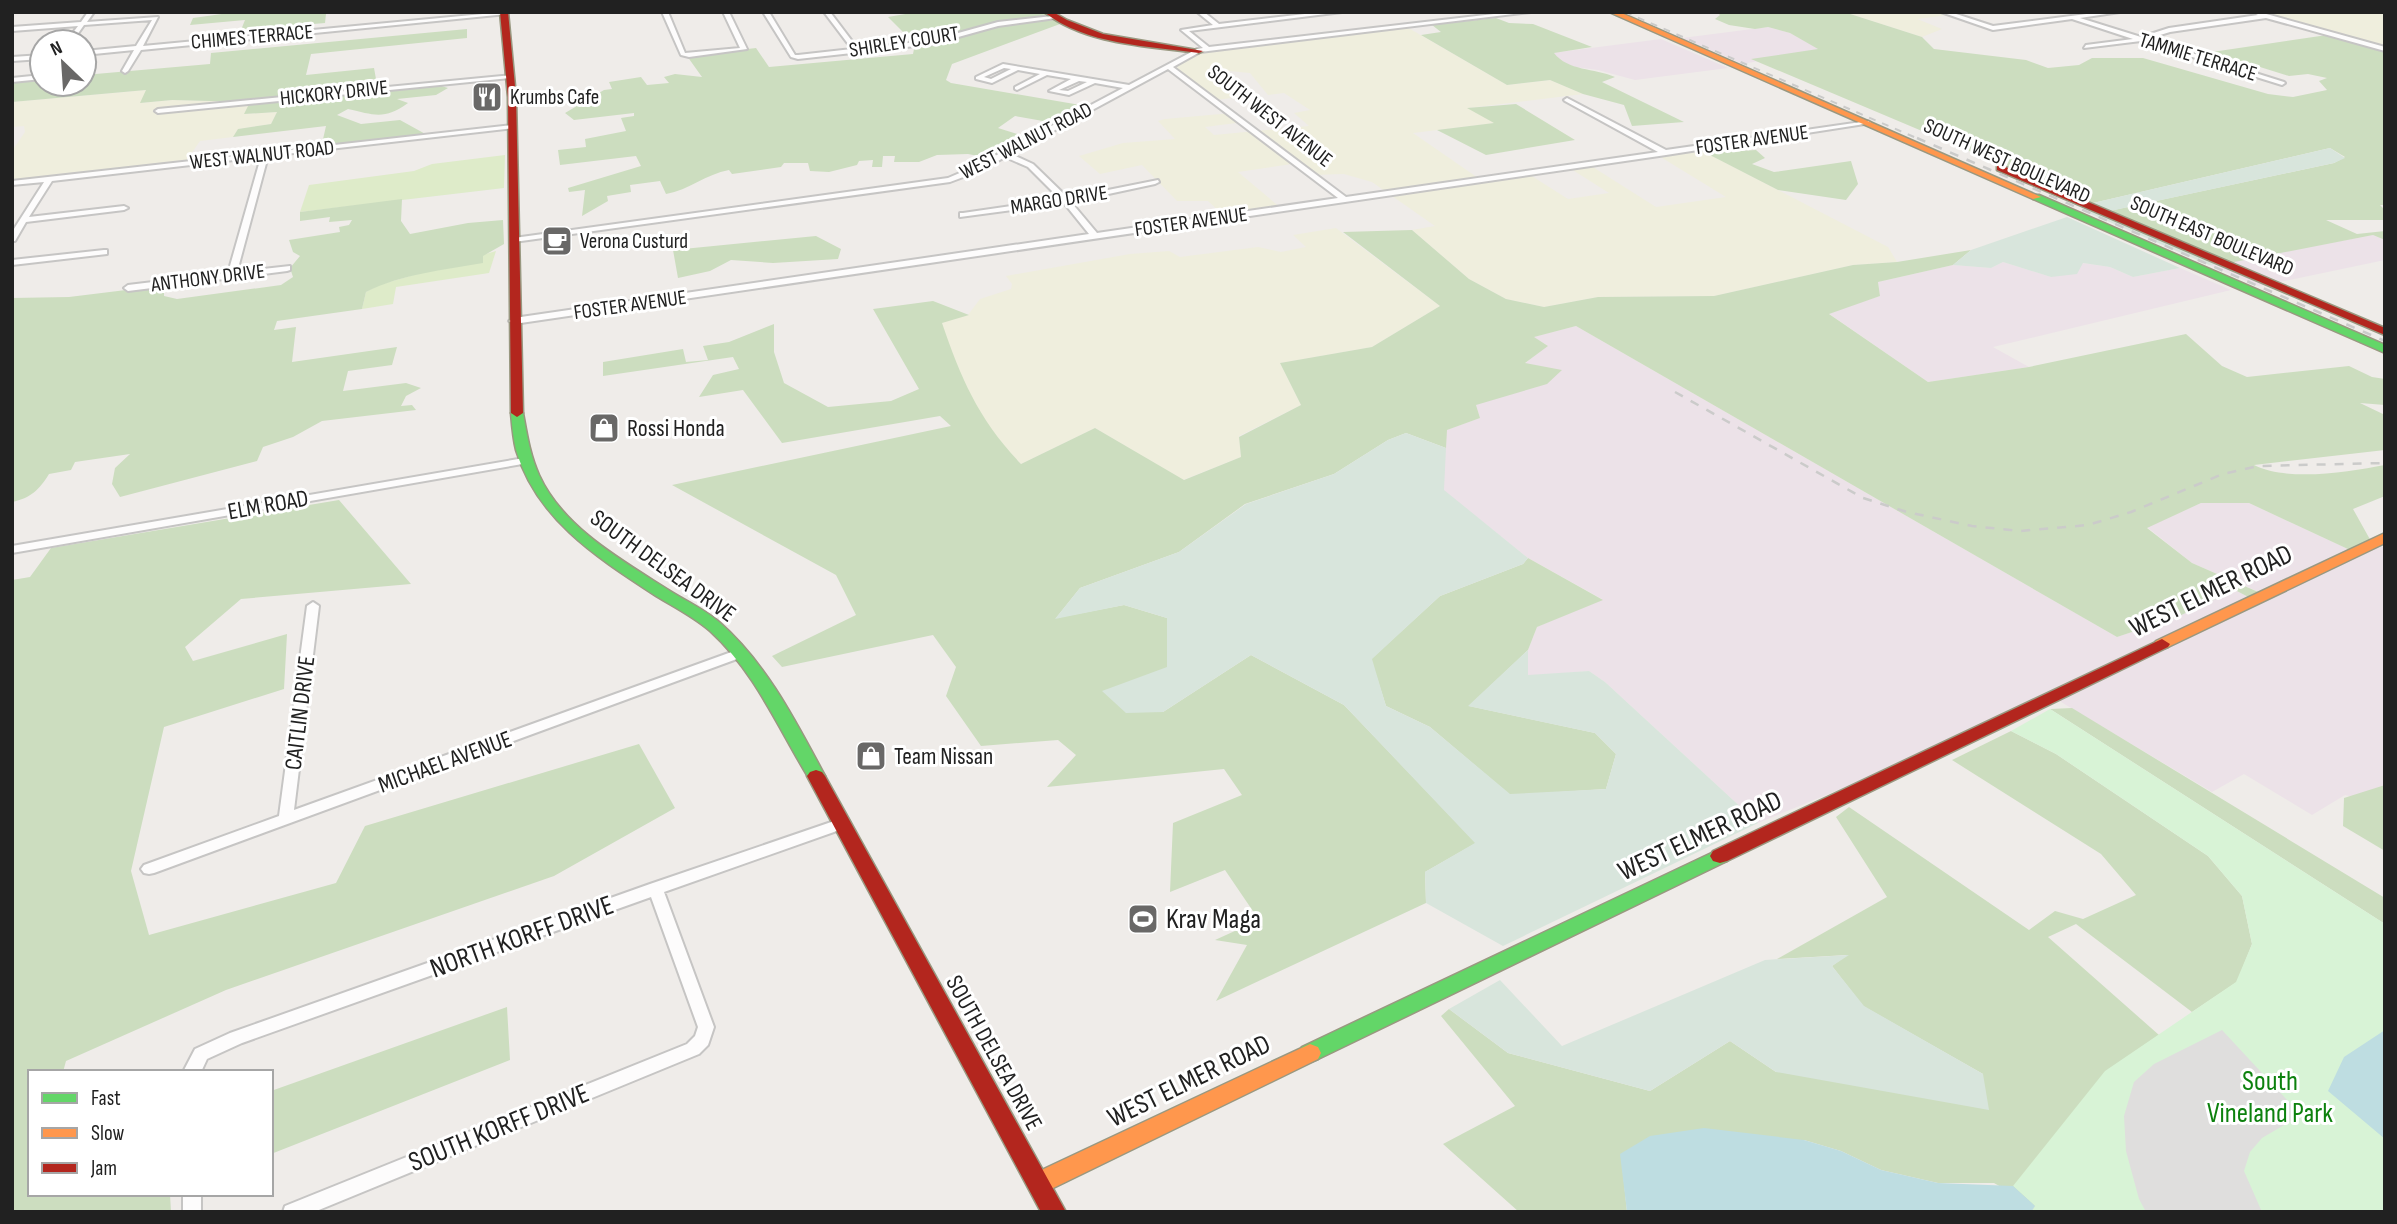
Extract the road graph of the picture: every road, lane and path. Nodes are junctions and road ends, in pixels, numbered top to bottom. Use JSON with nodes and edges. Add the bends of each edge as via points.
{"nodes":[{"id":1,"x":91,"y":12,"type":"edge"},
{"id":2,"x":665,"y":12,"type":"edge"},
{"id":3,"x":726,"y":12,"type":"edge"},
{"id":4,"x":766,"y":12,"type":"edge"},
{"id":5,"x":827,"y":12,"type":"edge"},
{"id":6,"x":1200,"y":12,"type":"edge"},
{"id":7,"x":1339,"y":12,"type":"edge"},
{"id":8,"x":1528,"y":12,"type":"edge"},
{"id":9,"x":1612,"y":12,"type":"edge"},
{"id":10,"x":1944,"y":12,"type":"edge"},
{"id":11,"x":2117,"y":12,"type":"edge"},
{"id":12,"x":2252,"y":12,"type":"edge"},
{"id":13,"x":504,"y":13,"type":"edge"},
{"id":14,"x":1306,"y":14,"type":"edge"},
{"id":15,"x":1050,"y":15,"type":"edge"},
{"id":16,"x":2265,"y":16,"type":"junction"},
{"id":17,"x":1641,"y":17,"type":"edge"},
{"id":18,"x":2073,"y":18,"type":"junction"},
{"id":19,"x":84,"y":22,"type":"junction"},
{"id":20,"x":1217,"y":25,"type":"junction"},
{"id":21,"x":80,"y":28,"type":"edge"},
{"id":22,"x":12,"y":29,"type":"edge"},
{"id":23,"x":2142,"y":39,"type":"junction"},
{"id":24,"x":2086,"y":47,"type":"dead end"},
{"id":25,"x":140,"y":48,"type":"junction"},
{"id":26,"x":2385,"y":49,"type":"edge"},
{"id":27,"x":1203,"y":50,"type":"junction"},
{"id":28,"x":857,"y":51,"type":"junction"},
{"id":29,"x":98,"y":52,"type":"edge"},
{"id":30,"x":1168,"y":66,"type":"junction"},
{"id":31,"x":1018,"y":68,"type":"junction"},
{"id":32,"x":125,"y":71,"type":"dead end"},
{"id":33,"x":1047,"y":73,"type":"junction"},
{"id":34,"x":510,"y":76,"type":"junction"},
{"id":35,"x":1077,"y":78,"type":"junction"},
{"id":36,"x":1094,"y":81,"type":"junction"},
{"id":37,"x":2282,"y":83,"type":"dead end"},
{"id":38,"x":1129,"y":87,"type":"junction"},
{"id":39,"x":1017,"y":88,"type":"dead end"},
{"id":40,"x":1567,"y":100,"type":"dead end"},
{"id":41,"x":158,"y":111,"type":"dead end"},
{"id":42,"x":1868,"y":123,"type":"junction"},
{"id":43,"x":512,"y":127,"type":"junction"},
{"id":44,"x":1666,"y":153,"type":"junction"},
{"id":45,"x":1004,"y":154,"type":"junction"},
{"id":46,"x":265,"y":155,"type":"junction"},
{"id":47,"x":48,"y":179,"type":"junction"},
{"id":48,"x":1155,"y":182,"type":"dead end"},
{"id":49,"x":12,"y":183,"type":"edge"},
{"id":50,"x":1345,"y":200,"type":"junction"},
{"id":51,"x":1064,"y":201,"type":"junction"},
{"id":52,"x":124,"y":208,"type":"dead end"},
{"id":53,"x":963,"y":215,"type":"dead end"},
{"id":54,"x":24,"y":219,"type":"junction"},
{"id":55,"x":1095,"y":236,"type":"junction"},
{"id":56,"x":12,"y":239,"type":"edge"},
{"id":57,"x":514,"y":240,"type":"junction"},
{"id":58,"x":104,"y":252,"type":"dead end"},
{"id":59,"x":12,"y":263,"type":"edge"},
{"id":60,"x":287,"y":268,"type":"dead end"},
{"id":61,"x":232,"y":275,"type":"junction"},
{"id":62,"x":128,"y":288,"type":"dead end"},
{"id":63,"x":514,"y":321,"type":"junction"},
{"id":64,"x":2385,"y":332,"type":"edge"},
{"id":65,"x":2385,"y":349,"type":"edge"},
{"id":66,"x":524,"y":461,"type":"junction"},
{"id":67,"x":2385,"y":537,"type":"edge"},
{"id":68,"x":12,"y":550,"type":"edge"},
{"id":69,"x":313,"y":606,"type":"dead end"},
{"id":70,"x":741,"y":653,"type":"junction"},
{"id":71,"x":286,"y":820,"type":"junction"},
{"id":72,"x":843,"y":823,"type":"junction"},
{"id":73,"x":149,"y":869,"type":"dead end"},
{"id":74,"x":656,"y":888,"type":"junction"},
{"id":75,"x":193,"y":1070,"type":"edge"},
{"id":76,"x":1039,"y":1183,"type":"junction"},
{"id":77,"x":292,"y":1212,"type":"edge"},
{"id":78,"x":1054,"y":1212,"type":"edge"}],
"edges":[{"from":1,"to":19,"type":"street"},
{"from":2,"to":3,"type":"street","via":[[687,55],[744,49]]},
{"from":4,"to":28,"type":"street","name":"SHIRLEY COURT","via":[[796,57]]},
{"from":5,"to":28,"type":"street"},
{"from":6,"to":20,"type":"street"},
{"from":7,"to":14,"type":"street"},
{"from":8,"to":27,"type":"street","name":"WEST WALNUT ROAD"},
{"from":9,"to":17,"type":"main road","name":"SOUTH WEST BOULEVARD"},
{"from":10,"to":18,"type":"street","via":[[1990,28]]},
{"from":11,"to":18,"type":"street"},
{"from":12,"to":16,"type":"street"},
{"from":13,"to":25,"type":"street","name":"CHIMES TERRACE"},
{"from":13,"to":34,"type":"main road","name":"SOUTH DELSEA DRIVE"},
{"from":14,"to":20,"type":"street"},
{"from":15,"to":27,"type":"main road","name":"SOUTH WEST AVENUE","via":[[1095,33]]},
{"from":15,"to":28,"type":"street","name":"SHIRLEY COURT","via":[[933,42]]},
{"from":16,"to":23,"type":"street","via":[[2155,32]]},
{"from":16,"to":26,"type":"street"},
{"from":17,"to":42,"type":"main road","name":"SOUTH WEST BOULEVARD"},
{"from":17,"to":64,"type":"main road","name":"SOUTH EAST BOULEVARD"},
{"from":18,"to":23,"type":"street","name":"TAMMIE TERRACE"},
{"from":19,"to":21,"type":"street"},
{"from":19,"to":22,"type":"street"},
{"from":19,"to":25,"type":"street","via":[[156,18]]},
{"from":20,"to":27,"type":"street","via":[[1184,30]]},
{"from":23,"to":24,"type":"street"},
{"from":23,"to":37,"type":"street","name":"TAMMIE TERRACE"},
{"from":25,"to":29,"type":"street","name":"CHIMES TERRACE"},
{"from":25,"to":32,"type":"street"},
{"from":27,"to":30,"type":"street","name":"WEST WALNUT ROAD"},
{"from":30,"to":38,"type":"street","name":"WEST WALNUT ROAD"},
{"from":30,"to":50,"type":"street","name":"SOUTH WEST AVENUE"},
{"from":31,"to":31,"type":"street","via":[[1003,66],[978,78],[992,80]]},
{"from":31,"to":33,"type":"street"},
{"from":33,"to":35,"type":"street"},
{"from":33,"to":39,"type":"street"},
{"from":34,"to":41,"type":"street","name":"HICKORY DRIVE"},
{"from":34,"to":43,"type":"main road","name":"SOUTH DELSEA DRIVE"},
{"from":35,"to":36,"type":"street"},
{"from":35,"to":36,"type":"street","via":[[1052,91],[1069,93]]},
{"from":36,"to":38,"type":"street"},
{"from":38,"to":45,"type":"street","name":"WEST WALNUT ROAD"},
{"from":40,"to":44,"type":"street"},
{"from":42,"to":44,"type":"street","name":"FOSTER AVENUE"},
{"from":42,"to":65,"type":"main road","name":"SOUTH WEST BOULEVARD"},
{"from":43,"to":46,"type":"street","name":"WEST WALNUT ROAD"},
{"from":43,"to":57,"type":"main road","name":"SOUTH DELSEA DRIVE"},
{"from":44,"to":50,"type":"street","name":"FOSTER AVENUE"},
{"from":45,"to":51,"type":"street","via":[[1029,162]]},
{"from":45,"to":57,"type":"street","name":"WEST WALNUT ROAD","via":[[936,183]]},
{"from":46,"to":47,"type":"street","name":"WEST WALNUT ROAD"},
{"from":46,"to":61,"type":"street"},
{"from":47,"to":49,"type":"street","name":"WEST WALNUT ROAD"},
{"from":47,"to":54,"type":"street"},
{"from":48,"to":51,"type":"street","name":"MARGO DRIVE"},
{"from":50,"to":55,"type":"street","name":"FOSTER AVENUE"},
{"from":51,"to":53,"type":"street","name":"MARGO DRIVE"},
{"from":51,"to":55,"type":"street"},
{"from":52,"to":54,"type":"street"},
{"from":54,"to":56,"type":"street"},
{"from":55,"to":63,"type":"street","name":"FOSTER AVENUE"},
{"from":57,"to":63,"type":"main road","name":"SOUTH DELSEA DRIVE"},
{"from":58,"to":59,"type":"street"},
{"from":60,"to":61,"type":"street","name":"ANTHONY DRIVE"},
{"from":61,"to":62,"type":"street","name":"ANTHONY DRIVE"},
{"from":63,"to":66,"type":"main road","name":"SOUTH DELSEA DRIVE","via":[[518,433]]},
{"from":66,"to":68,"type":"street","name":"ELM ROAD"},
{"from":66,"to":70,"type":"main road","name":"SOUTH DELSEA DRIVE","via":[[539,491],[567,525],[692,610]]},
{"from":67,"to":76,"type":"main road","name":"WEST ELMER ROAD"},
{"from":69,"to":71,"type":"street","name":"CAITLIN DRIVE"},
{"from":70,"to":71,"type":"street","name":"MICHAEL AVENUE"},
{"from":70,"to":72,"type":"main road","name":"SOUTH DELSEA DRIVE","via":[[778,704]]},
{"from":71,"to":73,"type":"street","name":"MICHAEL AVENUE"},
{"from":72,"to":74,"type":"street","name":"NORTH KORFF DRIVE"},
{"from":72,"to":76,"type":"main road","name":"SOUTH DELSEA DRIVE"},
{"from":74,"to":75,"type":"street","name":"NORTH KORFF DRIVE","via":[[236,1038],[201,1054]]},
{"from":74,"to":77,"type":"street","name":"SOUTH KORFF DRIVE","via":[[706,1027],[702,1040],[681,1055]]},
{"from":76,"to":78,"type":"main road","name":"SOUTH DELSEA DRIVE"}]}
